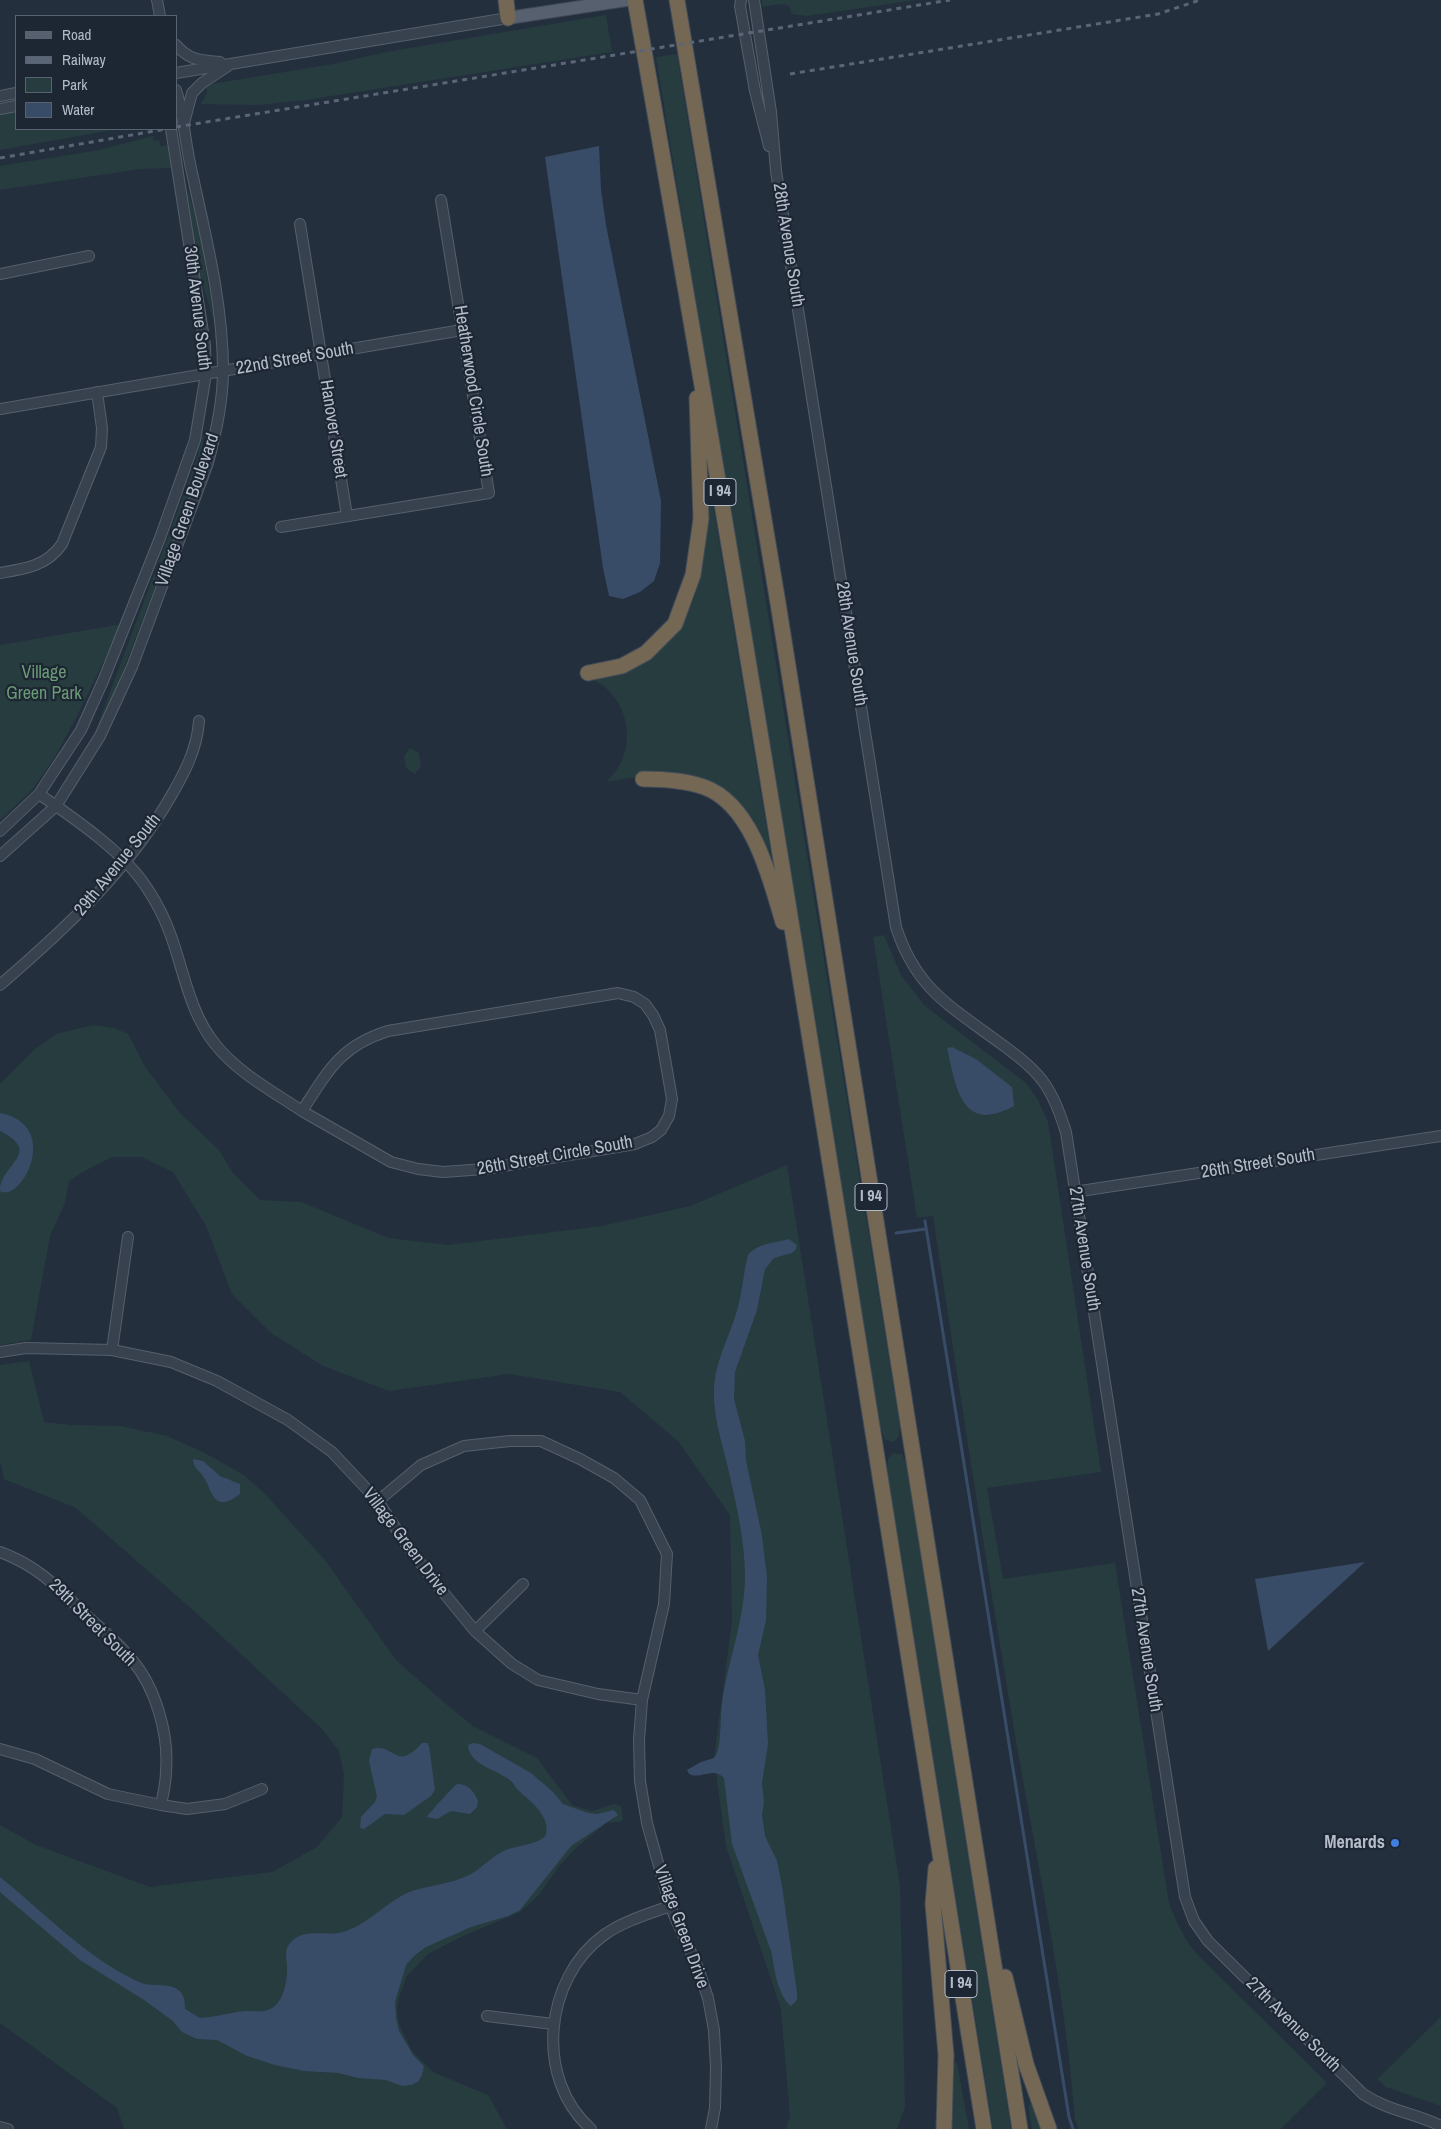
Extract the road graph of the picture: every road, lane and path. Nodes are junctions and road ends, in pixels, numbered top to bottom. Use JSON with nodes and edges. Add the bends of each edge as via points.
{"nodes":[{"id":1,"x":157,"y":0,"type":"edge"},
{"id":2,"x":506,"y":0,"type":"edge"},
{"id":3,"x":626,"y":0,"type":"edge"},
{"id":4,"x":635,"y":0,"type":"edge"},
{"id":5,"x":677,"y":0,"type":"edge"},
{"id":6,"x":741,"y":0,"type":"edge"},
{"id":7,"x":754,"y":0,"type":"edge"},
{"id":8,"x":160,"y":15,"type":"edge"},
{"id":9,"x":508,"y":18,"type":"junction"},
{"id":10,"x":178,"y":47,"type":"edge"},
{"id":11,"x":231,"y":64,"type":"junction"},
{"id":12,"x":178,"y":72,"type":"edge"},
{"id":13,"x":15,"y":93,"type":"edge"},
{"id":14,"x":0,"y":96,"type":"edge"},
{"id":15,"x":178,"y":100,"type":"edge"},
{"id":16,"x":15,"y":106,"type":"edge"},
{"id":17,"x":0,"y":109,"type":"edge"},
{"id":18,"x":183,"y":126,"type":"junction"},
{"id":19,"x":171,"y":130,"type":"edge"},
{"id":20,"x":776,"y":171,"type":"junction"},
{"id":21,"x":441,"y":200,"type":"dead end"},
{"id":22,"x":300,"y":224,"type":"dead end"},
{"id":23,"x":89,"y":256,"type":"dead end"},
{"id":24,"x":0,"y":274,"type":"edge"},
{"id":25,"x":462,"y":330,"type":"junction"},
{"id":26,"x":694,"y":332,"type":"junction"},
{"id":27,"x":321,"y":354,"type":"junction"},
{"id":28,"x":223,"y":371,"type":"junction"},
{"id":29,"x":206,"y":374,"type":"junction"},
{"id":30,"x":97,"y":392,"type":"junction"},
{"id":31,"x":0,"y":408,"type":"edge"},
{"id":32,"x":347,"y":516,"type":"junction"},
{"id":33,"x":281,"y":527,"type":"dead end"},
{"id":34,"x":0,"y":573,"type":"edge"},
{"id":35,"x":588,"y":673,"type":"dead end"},
{"id":36,"x":198,"y":721,"type":"dead end"},
{"id":37,"x":643,"y":779,"type":"dead end"},
{"id":38,"x":39,"y":794,"type":"junction"},
{"id":39,"x":56,"y":806,"type":"junction"},
{"id":40,"x":0,"y":831,"type":"edge"},
{"id":41,"x":0,"y":856,"type":"edge"},
{"id":42,"x":126,"y":861,"type":"junction"},
{"id":43,"x":802,"y":984,"type":"junction"},
{"id":44,"x":0,"y":985,"type":"edge"},
{"id":45,"x":1027,"y":1063,"type":"joint"},
{"id":46,"x":302,"y":1111,"type":"junction"},
{"id":47,"x":1441,"y":1136,"type":"edge"},
{"id":48,"x":1074,"y":1192,"type":"junction"},
{"id":49,"x":128,"y":1237,"type":"dead end"},
{"id":50,"x":112,"y":1350,"type":"junction"},
{"id":51,"x":0,"y":1352,"type":"edge"},
{"id":52,"x":378,"y":1501,"type":"junction"},
{"id":53,"x":0,"y":1552,"type":"edge"},
{"id":54,"x":523,"y":1584,"type":"dead end"},
{"id":55,"x":476,"y":1631,"type":"junction"},
{"id":56,"x":642,"y":1700,"type":"junction"},
{"id":57,"x":0,"y":1749,"type":"edge"},
{"id":58,"x":262,"y":1789,"type":"dead end"},
{"id":59,"x":161,"y":1805,"type":"junction"},
{"id":60,"x":938,"y":1840,"type":"junction"},
{"id":61,"x":978,"y":1869,"type":"junction"},
{"id":62,"x":670,"y":1906,"type":"junction"},
{"id":63,"x":487,"y":2016,"type":"dead end"},
{"id":64,"x":553,"y":2024,"type":"junction"},
{"id":65,"x":1441,"y":2126,"type":"edge"},
{"id":66,"x":0,"y":2127,"type":"edge"},
{"id":67,"x":8,"y":2129,"type":"edge"},
{"id":68,"x":591,"y":2129,"type":"edge"},
{"id":69,"x":712,"y":2129,"type":"edge"},
{"id":70,"x":944,"y":2129,"type":"edge"},
{"id":71,"x":984,"y":2129,"type":"edge"},
{"id":72,"x":1020,"y":2129,"type":"edge"},
{"id":73,"x":1049,"y":2129,"type":"edge"}],
"edges":[{"from":1,"to":8,"type":"street"},
{"from":2,"to":9,"type":"highway"},
{"from":3,"to":9,"type":"main road"},
{"from":4,"to":26,"type":"highway","number":"I 94"},
{"from":5,"to":61,"type":"highway","number":"I 94","via":[[778,603]]},
{"from":6,"to":20,"type":"street","name":"28th Avenue South","via":[[755,91]]},
{"from":7,"to":20,"type":"street","name":"28th Avenue South","via":[[771,112]]},
{"from":9,"to":11,"type":"street"},
{"from":10,"to":11,"type":"street","via":[[193,59]]},
{"from":11,"to":12,"type":"street"},
{"from":11,"to":18,"type":"street","via":[[192,93]]},
{"from":13,"to":14,"type":"street"},
{"from":15,"to":18,"type":"street","name":"Village Green Boulevard"},
{"from":16,"to":17,"type":"street"},
{"from":18,"to":28,"type":"street","name":"Village Green Boulevard","via":[[209,254]]},
{"from":19,"to":29,"type":"street","name":"30th Avenue South","via":[[202,322]]},
{"from":20,"to":45,"type":"street","name":"28th Avenue South","via":[[896,926],[912,963],[936,996]]},
{"from":21,"to":25,"type":"street","name":"Heatherwood Circle South"},
{"from":22,"to":27,"type":"street","name":"Hanover Street"},
{"from":23,"to":24,"type":"street"},
{"from":25,"to":27,"type":"street","name":"22nd Street South"},
{"from":25,"to":32,"type":"street","name":"Heatherwood Circle South","via":[[489,493]]},
{"from":26,"to":35,"type":"highway","via":[[701,519],[693,576],[675,624],[646,653],[622,666]]},
{"from":26,"to":43,"type":"highway","number":"I 94"},
{"from":27,"to":28,"type":"street","name":"22nd Street South"},
{"from":27,"to":32,"type":"street","name":"Hanover Street"},
{"from":28,"to":29,"type":"street","name":"22nd Street South"},
{"from":28,"to":39,"type":"street","name":"Village Green Boulevard","via":[[220,410],[208,463],[132,667],[100,736]]},
{"from":29,"to":30,"type":"street","name":"22nd Street South"},
{"from":29,"to":38,"type":"street","name":"30th Avenue South","via":[[195,440],[160,538],[81,730]]},
{"from":30,"to":31,"type":"street","name":"22nd Street South"},
{"from":30,"to":34,"type":"street","via":[[101,448],[62,544],[44,562]]},
{"from":32,"to":33,"type":"street","name":"Heatherwood Circle South"},
{"from":36,"to":42,"type":"street","name":"29th Avenue South","via":[[196,743],[185,772],[143,840]]},
{"from":37,"to":43,"type":"highway","via":[[671,779],[706,788],[735,807],[761,851]]},
{"from":38,"to":39,"type":"street","name":"26th Street Circle South"},
{"from":38,"to":40,"type":"street"},
{"from":39,"to":41,"type":"street","name":"Village Green Boulevard"},
{"from":39,"to":42,"type":"street","name":"26th Street Circle South"},
{"from":42,"to":44,"type":"street","name":"29th Avenue South","via":[[60,932]]},
{"from":42,"to":46,"type":"street","name":"26th Street Circle South","via":[[160,910],[191,999],[215,1044],[236,1066]]},
{"from":43,"to":60,"type":"highway","number":"I 94"},
{"from":45,"to":48,"type":"street","name":"27th Avenue South","via":[[1055,1101],[1066,1132]]},
{"from":46,"to":46,"type":"street","name":"26th Street Circle South","via":[[333,1064],[351,1048],[373,1036],[618,993],[640,1001],[653,1015],[660,1030],[672,1099],[669,1116],[661,1130],[635,1144],[462,1172],[418,1169],[392,1162]]},
{"from":47,"to":48,"type":"street","name":"26th Street South"},
{"from":48,"to":65,"type":"street","name":"27th Avenue South","via":[[1184,1888],[1194,1921],[1208,1941],[1363,2094],[1378,2104],[1423,2117]]},
{"from":49,"to":50,"type":"street"},
{"from":50,"to":51,"type":"street","name":"Village Green Drive","via":[[26,1348]]},
{"from":50,"to":52,"type":"street","name":"Village Green Drive","via":[[171,1362],[217,1382],[288,1420],[332,1452]]},
{"from":52,"to":55,"type":"street","name":"Village Green Drive","via":[[434,1582]]},
{"from":52,"to":56,"type":"street","via":[[421,1465],[464,1446],[510,1441],[541,1441],[614,1478],[640,1500],[667,1554],[664,1604]]},
{"from":53,"to":59,"type":"street","name":"29th Street South","via":[[22,1560],[49,1579],[132,1660],[146,1681],[158,1709],[164,1736],[166,1770]]},
{"from":54,"to":55,"type":"street"},
{"from":55,"to":56,"type":"street","name":"Village Green Drive","via":[[512,1664],[538,1680]]},
{"from":56,"to":62,"type":"street","name":"Village Green Drive","via":[[640,1780],[647,1823]]},
{"from":57,"to":59,"type":"street","via":[[35,1759],[108,1794]]},
{"from":58,"to":59,"type":"street","via":[[225,1804],[187,1809]]},
{"from":60,"to":70,"type":"highway","via":[[934,1904],[946,2055]]},
{"from":60,"to":71,"type":"highway","number":"I 94"},
{"from":61,"to":72,"type":"highway","number":"I 94"},
{"from":61,"to":73,"type":"highway","via":[[1026,2064]]},
{"from":62,"to":64,"type":"street","via":[[604,1935],[585,1952],[568,1977]]},
{"from":62,"to":69,"type":"street","name":"Village Green Drive","via":[[708,1998],[716,2068]]},
{"from":63,"to":64,"type":"street"},
{"from":64,"to":68,"type":"street","via":[[558,2076],[570,2103]]},
{"from":66,"to":67,"type":"street"}]}
